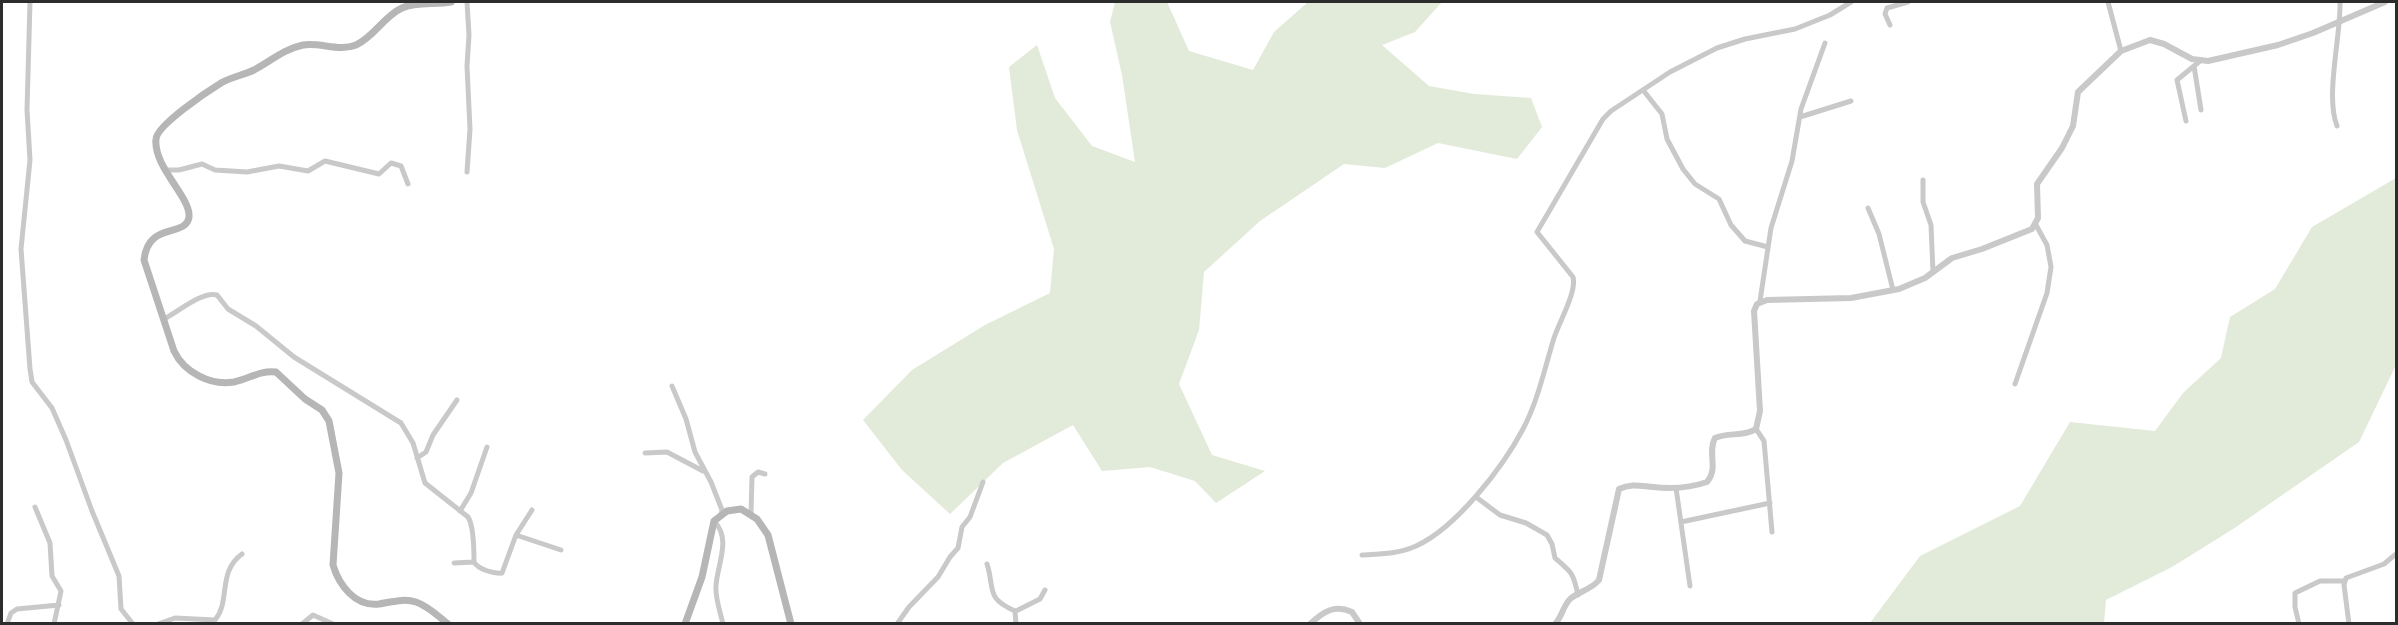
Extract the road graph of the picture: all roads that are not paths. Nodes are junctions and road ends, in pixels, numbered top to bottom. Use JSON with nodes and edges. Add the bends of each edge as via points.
{"nodes":[{"id":1,"x":30,"y":2,"type":"edge"},
{"id":2,"x":451,"y":2,"type":"edge"},
{"id":3,"x":467,"y":2,"type":"edge"},
{"id":4,"x":1851,"y":2,"type":"edge"},
{"id":5,"x":1908,"y":2,"type":"edge"},
{"id":6,"x":2108,"y":2,"type":"edge"},
{"id":7,"x":2340,"y":2,"type":"edge"},
{"id":8,"x":2385,"y":2,"type":"edge"},
{"id":9,"x":2341,"y":22,"type":"junction"},
{"id":10,"x":1890,"y":25,"type":"dead end"},
{"id":11,"x":1825,"y":43,"type":"dead end"},
{"id":12,"x":2121,"y":51,"type":"junction"},
{"id":13,"x":2200,"y":61,"type":"junction"},
{"id":14,"x":2194,"y":66,"type":"junction"},
{"id":15,"x":1643,"y":90,"type":"junction"},
{"id":16,"x":1851,"y":101,"type":"dead end"},
{"id":17,"x":2201,"y":110,"type":"dead end"},
{"id":18,"x":1800,"y":117,"type":"junction"},
{"id":19,"x":2186,"y":121,"type":"dead end"},
{"id":20,"x":2337,"y":126,"type":"dead end"},
{"id":21,"x":165,"y":170,"type":"junction"},
{"id":22,"x":467,"y":172,"type":"dead end"},
{"id":23,"x":1923,"y":180,"type":"dead end"},
{"id":24,"x":408,"y":184,"type":"dead end"},
{"id":25,"x":1868,"y":208,"type":"dead end"},
{"id":26,"x":2036,"y":225,"type":"junction"},
{"id":27,"x":1768,"y":248,"type":"junction"},
{"id":28,"x":1933,"y":272,"type":"junction"},
{"id":29,"x":1893,"y":290,"type":"junction"},
{"id":30,"x":1760,"y":302,"type":"junction"},
{"id":31,"x":164,"y":319,"type":"junction"},
{"id":32,"x":2015,"y":384,"type":"dead end"},
{"id":33,"x":672,"y":386,"type":"dead end"},
{"id":34,"x":457,"y":400,"type":"dead end"},
{"id":35,"x":1756,"y":429,"type":"junction"},
{"id":36,"x":487,"y":447,"type":"dead end"},
{"id":37,"x":645,"y":453,"type":"dead end"},
{"id":38,"x":417,"y":458,"type":"junction"},
{"id":39,"x":705,"y":472,"type":"junction"},
{"id":40,"x":765,"y":474,"type":"dead end"},
{"id":41,"x":983,"y":482,"type":"dead end"},
{"id":42,"x":1677,"y":488,"type":"junction"},
{"id":43,"x":1476,"y":497,"type":"junction"},
{"id":44,"x":1770,"y":503,"type":"junction"},
{"id":45,"x":35,"y":507,"type":"dead end"},
{"id":46,"x":532,"y":510,"type":"dead end"},
{"id":47,"x":460,"y":511,"type":"junction"},
{"id":48,"x":751,"y":514,"type":"junction"},
{"id":49,"x":721,"y":515,"type":"junction"},
{"id":50,"x":714,"y":521,"type":"junction"},
{"id":51,"x":1681,"y":522,"type":"junction"},
{"id":52,"x":1772,"y":532,"type":"dead end"},
{"id":53,"x":516,"y":535,"type":"junction"},
{"id":54,"x":561,"y":550,"type":"dead end"},
{"id":55,"x":242,"y":554,"type":"dead end"},
{"id":56,"x":2397,"y":554,"type":"edge"},
{"id":57,"x":1362,"y":555,"type":"dead end"},
{"id":58,"x":474,"y":562,"type":"junction"},
{"id":59,"x":454,"y":563,"type":"dead end"},
{"id":60,"x":987,"y":564,"type":"dead end"},
{"id":61,"x":2345,"y":581,"type":"junction"},
{"id":62,"x":1690,"y":586,"type":"dead end"},
{"id":63,"x":1045,"y":590,"type":"dead end"},
{"id":64,"x":1578,"y":594,"type":"junction"},
{"id":65,"x":59,"y":605,"type":"junction"},
{"id":66,"x":1015,"y":611,"type":"junction"},
{"id":67,"x":7,"y":624,"type":"edge"},
{"id":68,"x":54,"y":624,"type":"edge"},
{"id":69,"x":133,"y":624,"type":"edge"},
{"id":70,"x":158,"y":624,"type":"edge"},
{"id":71,"x":302,"y":624,"type":"edge"},
{"id":72,"x":333,"y":624,"type":"edge"},
{"id":73,"x":448,"y":624,"type":"edge"},
{"id":74,"x":685,"y":624,"type":"edge"},
{"id":75,"x":723,"y":624,"type":"edge"},
{"id":76,"x":791,"y":624,"type":"edge"},
{"id":77,"x":897,"y":624,"type":"edge"},
{"id":78,"x":1016,"y":624,"type":"edge"},
{"id":79,"x":1310,"y":624,"type":"edge"},
{"id":80,"x":1360,"y":624,"type":"edge"},
{"id":81,"x":1554,"y":624,"type":"edge"},
{"id":82,"x":2299,"y":624,"type":"edge"},
{"id":83,"x":2349,"y":624,"type":"edge"}],
"edges":[{"from":1,"to":69,"type":"street","via":[[30,160],[21,249],[30,369],[36,390],[52,408],[66,440],[120,576],[121,609]]},
{"from":2,"to":21,"type":"main road","via":[[401,8],[358,45],[292,48],[253,71],[222,82],[157,134],[156,145]]},
{"from":3,"to":22,"type":"street"},
{"from":4,"to":15,"type":"street","via":[[1796,29],[1717,48]]},
{"from":5,"to":10,"type":"street","via":[[1887,8],[1885,14]]},
{"from":6,"to":12,"type":"street"},
{"from":7,"to":9,"type":"street"},
{"from":8,"to":9,"type":"street"},
{"from":9,"to":13,"type":"street","via":[[2278,45]]},
{"from":9,"to":20,"type":"street","via":[[2333,98]]},
{"from":11,"to":18,"type":"street"},
{"from":12,"to":13,"type":"street","via":[[2155,40]]},
{"from":12,"to":26,"type":"street","via":[[2078,92],[2073,126],[2037,184]]},
{"from":13,"to":14,"type":"street"},
{"from":14,"to":17,"type":"street"},
{"from":14,"to":19,"type":"street","via":[[2177,80]]},
{"from":15,"to":27,"type":"street","via":[[1662,114],[1667,140],[1683,170],[1695,184],[1719,199],[1744,241]]},
{"from":15,"to":43,"type":"street","via":[[1603,119],[1540,224],[1540,238],[1574,278],[1575,285],[1524,428]]},
{"from":16,"to":18,"type":"street"},
{"from":18,"to":27,"type":"street"},
{"from":21,"to":24,"type":"street","via":[[202,164],[215,170],[247,172],[279,166],[308,171],[325,161],[379,174],[392,163],[401,166]]},
{"from":21,"to":31,"type":"main road","via":[[189,216],[180,228],[156,235],[145,250],[149,279]]},
{"from":23,"to":28,"type":"street","via":[[1923,202],[1931,225]]},
{"from":25,"to":29,"type":"street"},
{"from":26,"to":28,"type":"street","via":[[1952,258]]},
{"from":26,"to":32,"type":"street","via":[[2050,252],[2048,293]]},
{"from":27,"to":30,"type":"street"},
{"from":28,"to":29,"type":"street"},
{"from":29,"to":30,"type":"street","via":[[1851,298]]},
{"from":30,"to":35,"type":"street","via":[[1754,307],[1760,411]]},
{"from":31,"to":38,"type":"street","via":[[203,296],[217,295],[228,309],[294,357],[395,418],[409,434]]},
{"from":31,"to":73,"type":"main road","via":[[179,363],[190,371],[219,383],[276,372],[327,414],[339,473],[333,556],[336,575],[347,591],[362,602],[417,603]]},
{"from":33,"to":39,"type":"street"},
{"from":34,"to":38,"type":"street","via":[[426,452]]},
{"from":35,"to":42,"type":"street","via":[[1715,438],[1711,449],[1712,477],[1698,485]]},
{"from":35,"to":44,"type":"street","via":[[1764,441]]},
{"from":36,"to":47,"type":"street","via":[[471,493]]},
{"from":37,"to":39,"type":"street","via":[[667,452]]},
{"from":38,"to":47,"type":"street","via":[[425,483]]},
{"from":39,"to":49,"type":"street"},
{"from":40,"to":48,"type":"street","via":[[756,472],[752,477]]},
{"from":41,"to":77,"type":"street","via":[[958,548]]},
{"from":42,"to":51,"type":"street"},
{"from":42,"to":64,"type":"street","via":[[1632,484],[1619,489],[1599,580]]},
{"from":43,"to":57,"type":"street","via":[[1416,546],[1390,554]]},
{"from":43,"to":64,"type":"street","via":[[1500,515],[1547,535],[1555,558],[1570,570]]},
{"from":44,"to":51,"type":"street"},
{"from":44,"to":52,"type":"street"},
{"from":45,"to":65,"type":"street","via":[[50,543],[52,576],[61,591]]},
{"from":46,"to":53,"type":"street"},
{"from":47,"to":58,"type":"street","via":[[471,522]]},
{"from":48,"to":49,"type":"main road","via":[[732,509]]},
{"from":48,"to":76,"type":"main road","via":[[768,535]]},
{"from":49,"to":50,"type":"main road"},
{"from":50,"to":74,"type":"main road","via":[[702,577]]},
{"from":50,"to":75,"type":"street","via":[[722,536],[716,588]]},
{"from":51,"to":62,"type":"street"},
{"from":53,"to":54,"type":"street"},
{"from":53,"to":58,"type":"street","via":[[502,573],[478,567]]},
{"from":55,"to":70,"type":"street","via":[[230,567],[222,608],[215,620],[175,618]]},
{"from":56,"to":61,"type":"street"},
{"from":58,"to":59,"type":"street"},
{"from":60,"to":66,"type":"street","via":[[993,596]]},
{"from":61,"to":82,"type":"street","via":[[2320,581],[2295,593]]},
{"from":61,"to":83,"type":"street"},
{"from":63,"to":66,"type":"street","via":[[1032,604]]},
{"from":64,"to":81,"type":"street","via":[[1569,599]]},
{"from":65,"to":67,"type":"street","via":[[17,609]]},
{"from":65,"to":68,"type":"street"},
{"from":66,"to":78,"type":"street"},
{"from":71,"to":72,"type":"street","via":[[313,615]]},
{"from":79,"to":80,"type":"street","via":[[1334,608],[1352,612]]}]}
